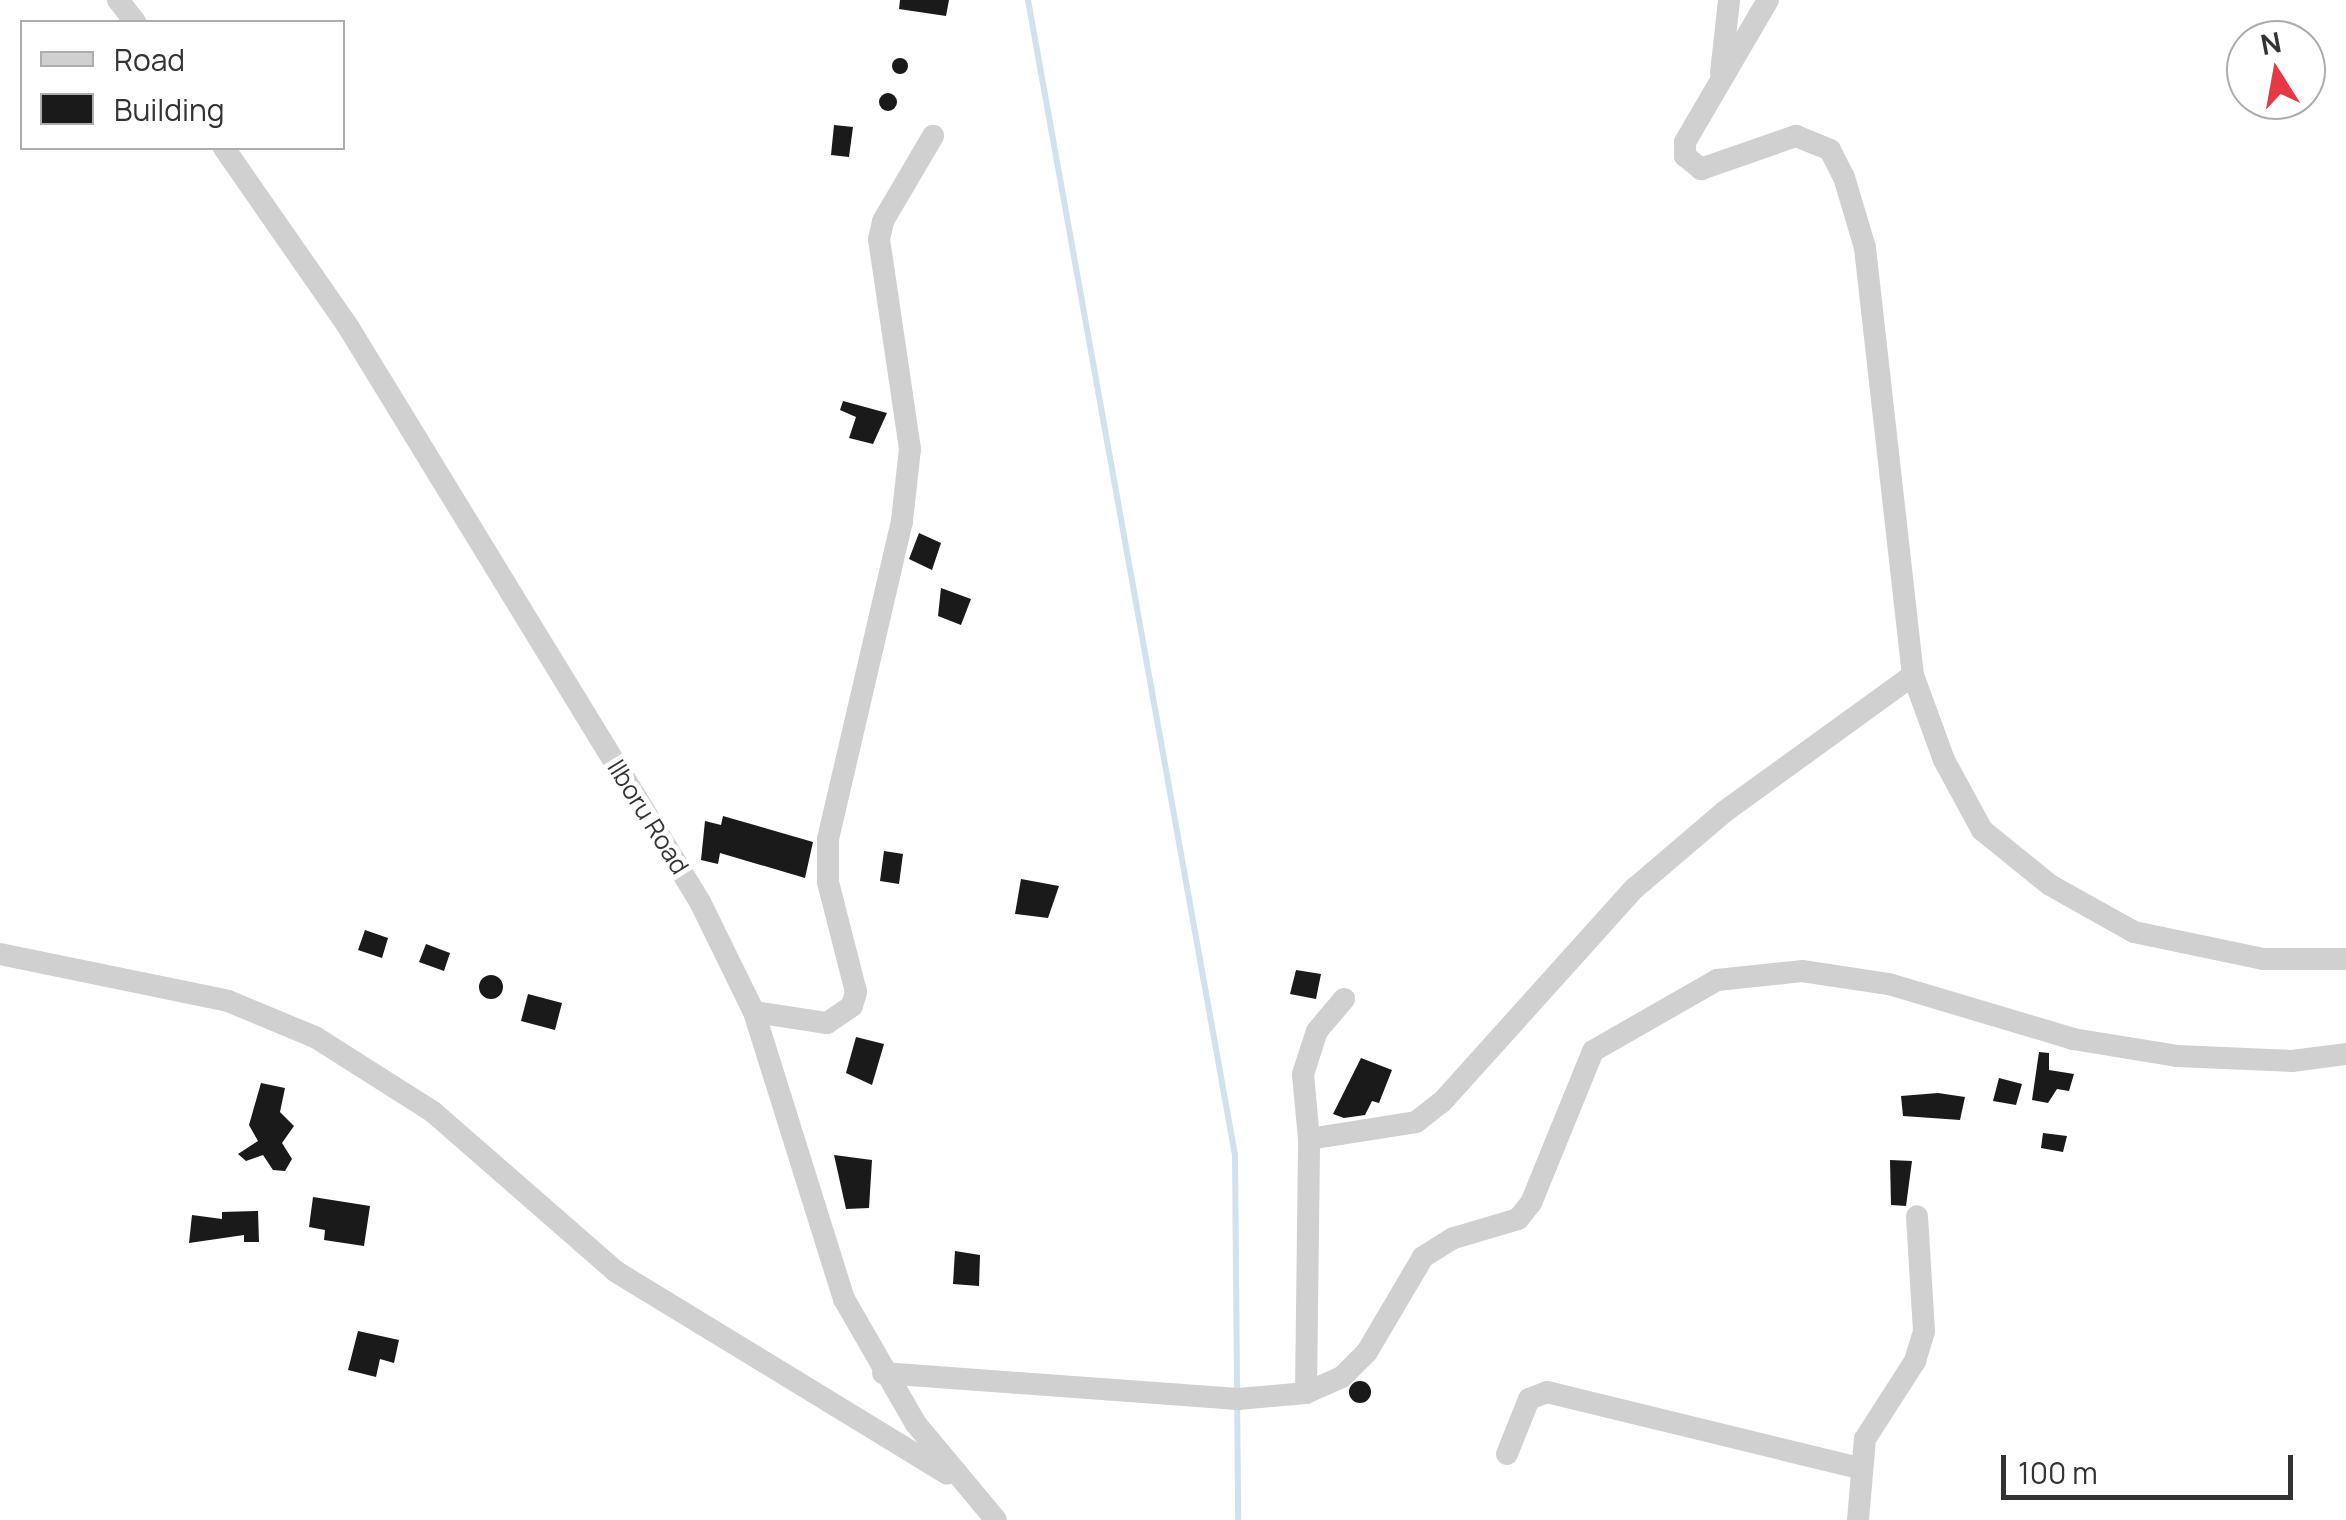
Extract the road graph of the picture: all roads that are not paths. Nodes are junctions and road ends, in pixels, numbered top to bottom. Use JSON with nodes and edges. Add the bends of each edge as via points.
{"nodes":[{"id":1,"x":118,"y":0,"type":"edge"},
{"id":2,"x":1729,"y":0,"type":"edge"},
{"id":3,"x":1768,"y":0,"type":"edge"},
{"id":4,"x":133,"y":20,"type":"edge"},
{"id":5,"x":1721,"y":77,"type":"junction"},
{"id":6,"x":933,"y":136,"type":"dead end"},
{"id":7,"x":225,"y":150,"type":"edge"},
{"id":8,"x":1913,"y":675,"type":"junction"},
{"id":9,"x":0,"y":954,"type":"edge"},
{"id":10,"x":2346,"y":959,"type":"edge"},
{"id":11,"x":1344,"y":998,"type":"dead end"},
{"id":12,"x":754,"y":1012,"type":"junction"},
{"id":13,"x":2346,"y":1054,"type":"edge"},
{"id":14,"x":1309,"y":1139,"type":"junction"},
{"id":15,"x":1917,"y":1216,"type":"dead end"},
{"id":16,"x":882,"y":1374,"type":"junction"},
{"id":17,"x":1306,"y":1394,"type":"junction"},
{"id":18,"x":1507,"y":1454,"type":"dead end"},
{"id":19,"x":1859,"y":1468,"type":"junction"},
{"id":20,"x":959,"y":1480,"type":"junction"},
{"id":21,"x":996,"y":1520,"type":"edge"},
{"id":22,"x":1858,"y":1520,"type":"edge"}],
"edges":[{"from":1,"to":4,"type":"street"},
{"from":2,"to":5,"type":"street"},
{"from":3,"to":5,"type":"street"},
{"from":5,"to":8,"type":"street","via":[[1685,142],[1690,166],[1701,169],[1777,139],[1814,139],[1830,150],[1857,216]]},
{"from":6,"to":12,"type":"street","via":[[879,239],[910,449],[902,521],[828,839],[828,882],[856,992],[852,1006],[827,1023]]},
{"from":7,"to":12,"type":"street","name":"Ilboru Road","via":[[349,328],[579,701],[700,902]]},
{"from":8,"to":10,"type":"street","via":[[1944,760],[1982,830],[2102,920],[2185,946],[2263,958]]},
{"from":8,"to":14,"type":"street","via":[[1724,812],[1635,888],[1442,1102],[1416,1122]]},
{"from":9,"to":20,"type":"street","via":[[212,996],[315,1037],[433,1112],[616,1271]]},
{"from":11,"to":14,"type":"street","via":[[1306,1052]]},
{"from":12,"to":16,"type":"street","name":"Ilboru Road","via":[[826,1252]]},
{"from":13,"to":17,"type":"street","via":[[2274,1061],[2176,1056],[2073,1039],[1889,984],[1802,971],[1717,980],[1593,1050],[1531,1203],[1518,1219],[1454,1238],[1422,1256],[1367,1352],[1342,1377]]},
{"from":14,"to":17,"type":"street"},
{"from":15,"to":19,"type":"street","via":[[1922,1343],[1870,1425]]},
{"from":16,"to":17,"type":"street","via":[[1238,1399]]},
{"from":16,"to":20,"type":"street","name":"Ilboru Road"},
{"from":18,"to":19,"type":"street","via":[[1530,1400],[1546,1392]]},
{"from":19,"to":22,"type":"street"},
{"from":20,"to":21,"type":"street","name":"Ilboru Road"}]}
